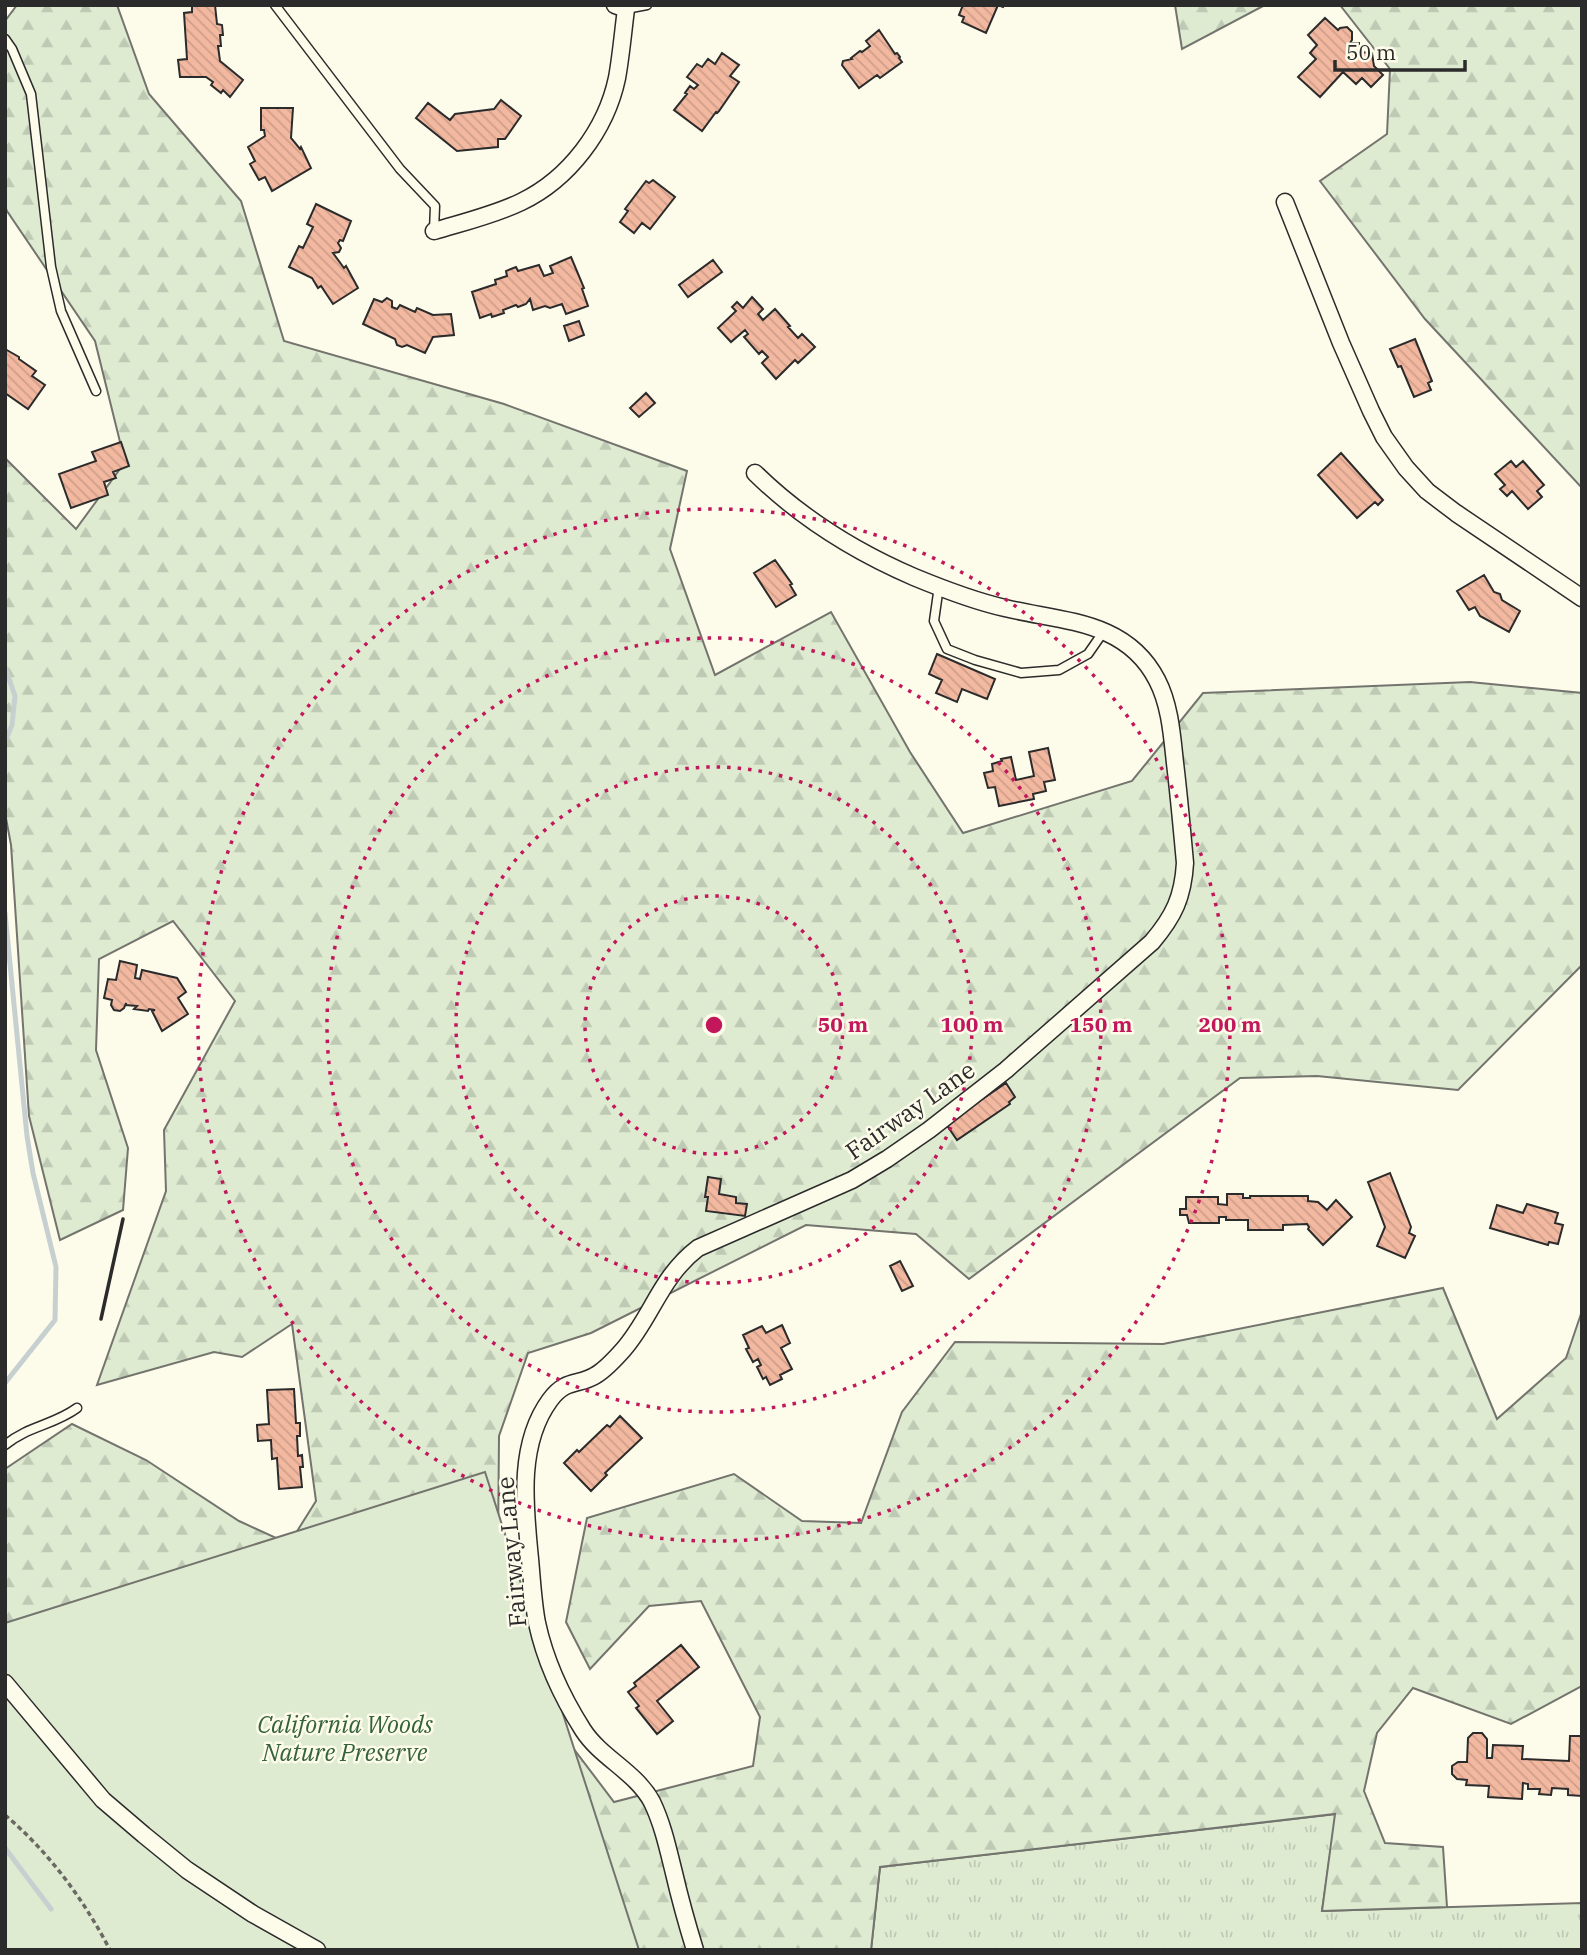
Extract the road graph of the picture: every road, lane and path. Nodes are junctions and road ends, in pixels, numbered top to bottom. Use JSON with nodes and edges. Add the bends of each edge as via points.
{"nodes":[{"id":1,"x":275,"y":5,"type":"edge"},
{"id":2,"x":647,"y":5,"type":"edge"},
{"id":3,"x":621,"y":7,"type":"edge"},
{"id":4,"x":5,"y":38,"type":"edge"},
{"id":5,"x":1285,"y":202,"type":"dead end"},
{"id":6,"x":434,"y":231,"type":"joint"},
{"id":7,"x":96,"y":391,"type":"dead end"},
{"id":8,"x":755,"y":472,"type":"dead end"},
{"id":9,"x":939,"y":586,"type":"junction"},
{"id":10,"x":1582,"y":598,"type":"edge"},
{"id":11,"x":1104,"y":631,"type":"junction"},
{"id":12,"x":77,"y":1408,"type":"dead end"},
{"id":13,"x":5,"y":1445,"type":"edge"},
{"id":14,"x":5,"y":1683,"type":"edge"},
{"id":15,"x":5,"y":1815,"type":"edge"},
{"id":16,"x":110,"y":1950,"type":"edge"},
{"id":17,"x":317,"y":1950,"type":"edge"},
{"id":18,"x":695,"y":1950,"type":"edge"}],
"edges":[{"from":1,"to":6,"type":"lane","via":[[400,169],[435,206]]},
{"from":2,"to":3,"type":"lane"},
{"from":3,"to":6,"type":"street","via":[[610,102],[568,169],[523,201]]},
{"from":4,"to":7,"type":"lane","via":[[32,93],[51,267],[61,310]]},
{"from":5,"to":10,"type":"street","via":[[1371,411],[1406,468],[1456,513]]},
{"from":8,"to":9,"type":"street","name":"Fairway Lane","via":[[779,496],[867,554]]},
{"from":9,"to":11,"type":"street","name":"Fairway Lane","via":[[1003,608]]},
{"from":9,"to":11,"type":"lane","via":[[934,621],[947,649],[1021,673],[1059,670],[1088,653]]},
{"from":11,"to":18,"type":"street","name":"Fairway Lane","via":[[1147,663],[1165,698],[1171,725],[1185,863],[1184,884],[1167,923],[1152,942],[1015,1062],[918,1137],[852,1180],[698,1248],[685,1258],[626,1347],[594,1377],[558,1391],[531,1439],[526,1516],[537,1624],[549,1663],[584,1732],[650,1798],[665,1836]]},
{"from":12,"to":13,"type":"lane","via":[[18,1434]]},
{"from":14,"to":17,"type":"street","via":[[103,1800],[187,1870]]},
{"from":15,"to":16,"type":"path","via":[[44,1851]]}]}
